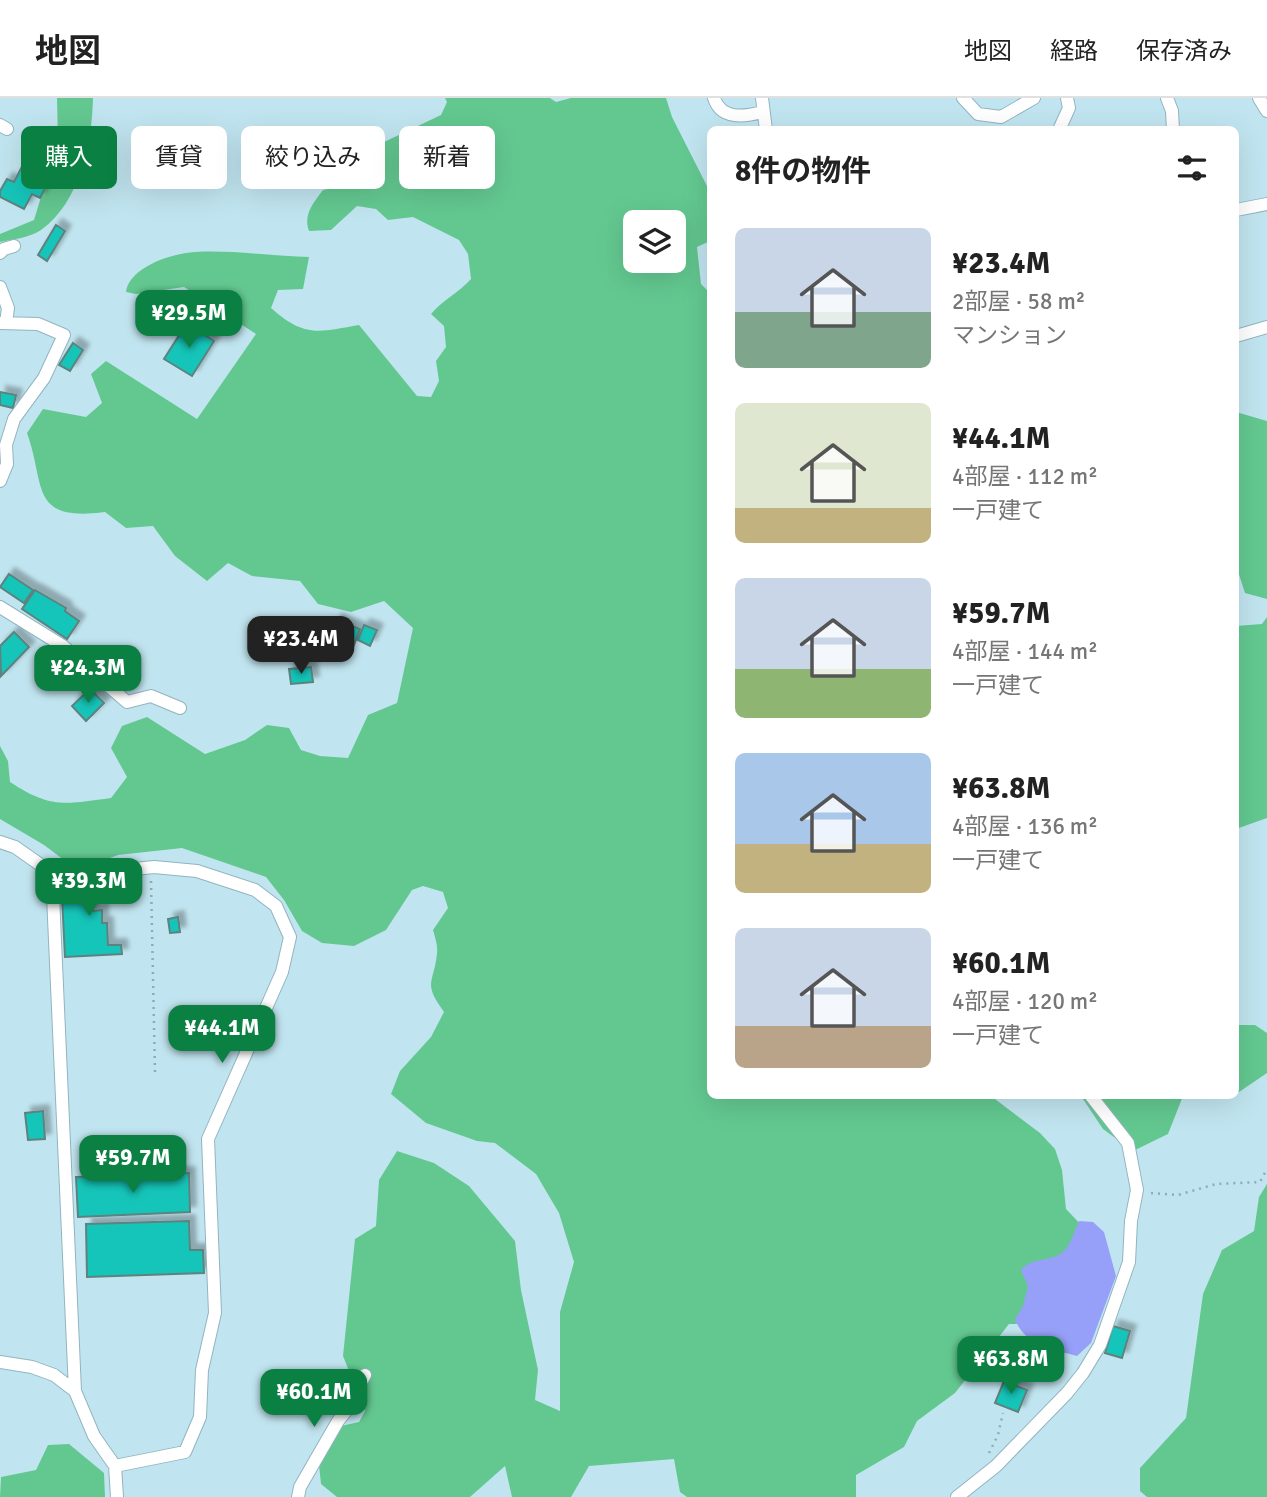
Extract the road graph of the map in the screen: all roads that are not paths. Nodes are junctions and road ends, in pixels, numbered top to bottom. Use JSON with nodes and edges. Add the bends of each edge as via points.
{"nodes":[{"id":1,"x":714,"y":98,"type":"edge"},
{"id":2,"x":762,"y":98,"type":"edge"},
{"id":3,"x":963,"y":98,"type":"edge"},
{"id":4,"x":1034,"y":98,"type":"edge"},
{"id":5,"x":1067,"y":98,"type":"edge"},
{"id":6,"x":1167,"y":98,"type":"edge"},
{"id":7,"x":1259,"y":98,"type":"edge"},
{"id":8,"x":1267,"y":111,"type":"edge"},
{"id":9,"x":762,"y":112,"type":"junction"},
{"id":10,"x":765,"y":126,"type":"edge"},
{"id":11,"x":1061,"y":126,"type":"edge"},
{"id":12,"x":1173,"y":126,"type":"edge"},
{"id":13,"x":1267,"y":204,"type":"edge"},
{"id":14,"x":1239,"y":210,"type":"edge"},
{"id":15,"x":14,"y":246,"type":"dead end"},
{"id":16,"x":0,"y":253,"type":"edge"},
{"id":17,"x":0,"y":287,"type":"edge"},
{"id":18,"x":3,"y":323,"type":"edge"},
{"id":19,"x":1267,"y":327,"type":"edge"},
{"id":20,"x":1239,"y":335,"type":"edge"},
{"id":21,"x":0,"y":481,"type":"edge"},
{"id":22,"x":0,"y":607,"type":"edge"},
{"id":23,"x":180,"y":708,"type":"dead end"},
{"id":24,"x":0,"y":842,"type":"edge"},
{"id":25,"x":52,"y":873,"type":"junction"},
{"id":26,"x":1093,"y":1099,"type":"edge"},
{"id":27,"x":0,"y":1363,"type":"edge"},
{"id":28,"x":365,"y":1375,"type":"dead end"},
{"id":29,"x":75,"y":1391,"type":"junction"},
{"id":30,"x":115,"y":1466,"type":"junction"},
{"id":31,"x":117,"y":1497,"type":"edge"},
{"id":32,"x":298,"y":1497,"type":"edge"},
{"id":33,"x":957,"y":1497,"type":"edge"}],
"edges":[{"from":1,"to":9,"type":"street","via":[[726,114],[741,117]]},
{"from":2,"to":9,"type":"street"},
{"from":3,"to":4,"type":"street","via":[[978,114],[1001,117]]},
{"from":5,"to":11,"type":"street","via":[[1069,108]]},
{"from":6,"to":12,"type":"street"},
{"from":7,"to":8,"type":"street"},
{"from":9,"to":10,"type":"street"},
{"from":13,"to":14,"type":"street"},
{"from":15,"to":16,"type":"street"},
{"from":17,"to":18,"type":"street","via":[[8,308]]},
{"from":18,"to":21,"type":"street","via":[[38,324],[64,335],[44,378],[14,419]]},
{"from":19,"to":20,"type":"street"},
{"from":22,"to":23,"type":"street","via":[[63,646],[127,702],[151,696]]},
{"from":24,"to":25,"type":"street"},
{"from":25,"to":29,"type":"street"},
{"from":25,"to":30,"type":"street","via":[[151,868],[197,871],[255,890],[275,906],[289,937],[282,972],[208,1139],[215,1312],[202,1370],[200,1418],[185,1452]]},
{"from":26,"to":33,"type":"street","via":[[1128,1143],[1137,1191],[1129,1262],[1100,1345],[1067,1393],[996,1466]]},
{"from":27,"to":29,"type":"street","via":[[54,1375]]},
{"from":28,"to":32,"type":"street"},
{"from":29,"to":30,"type":"street","via":[[94,1436]]},
{"from":30,"to":31,"type":"street"}]}
